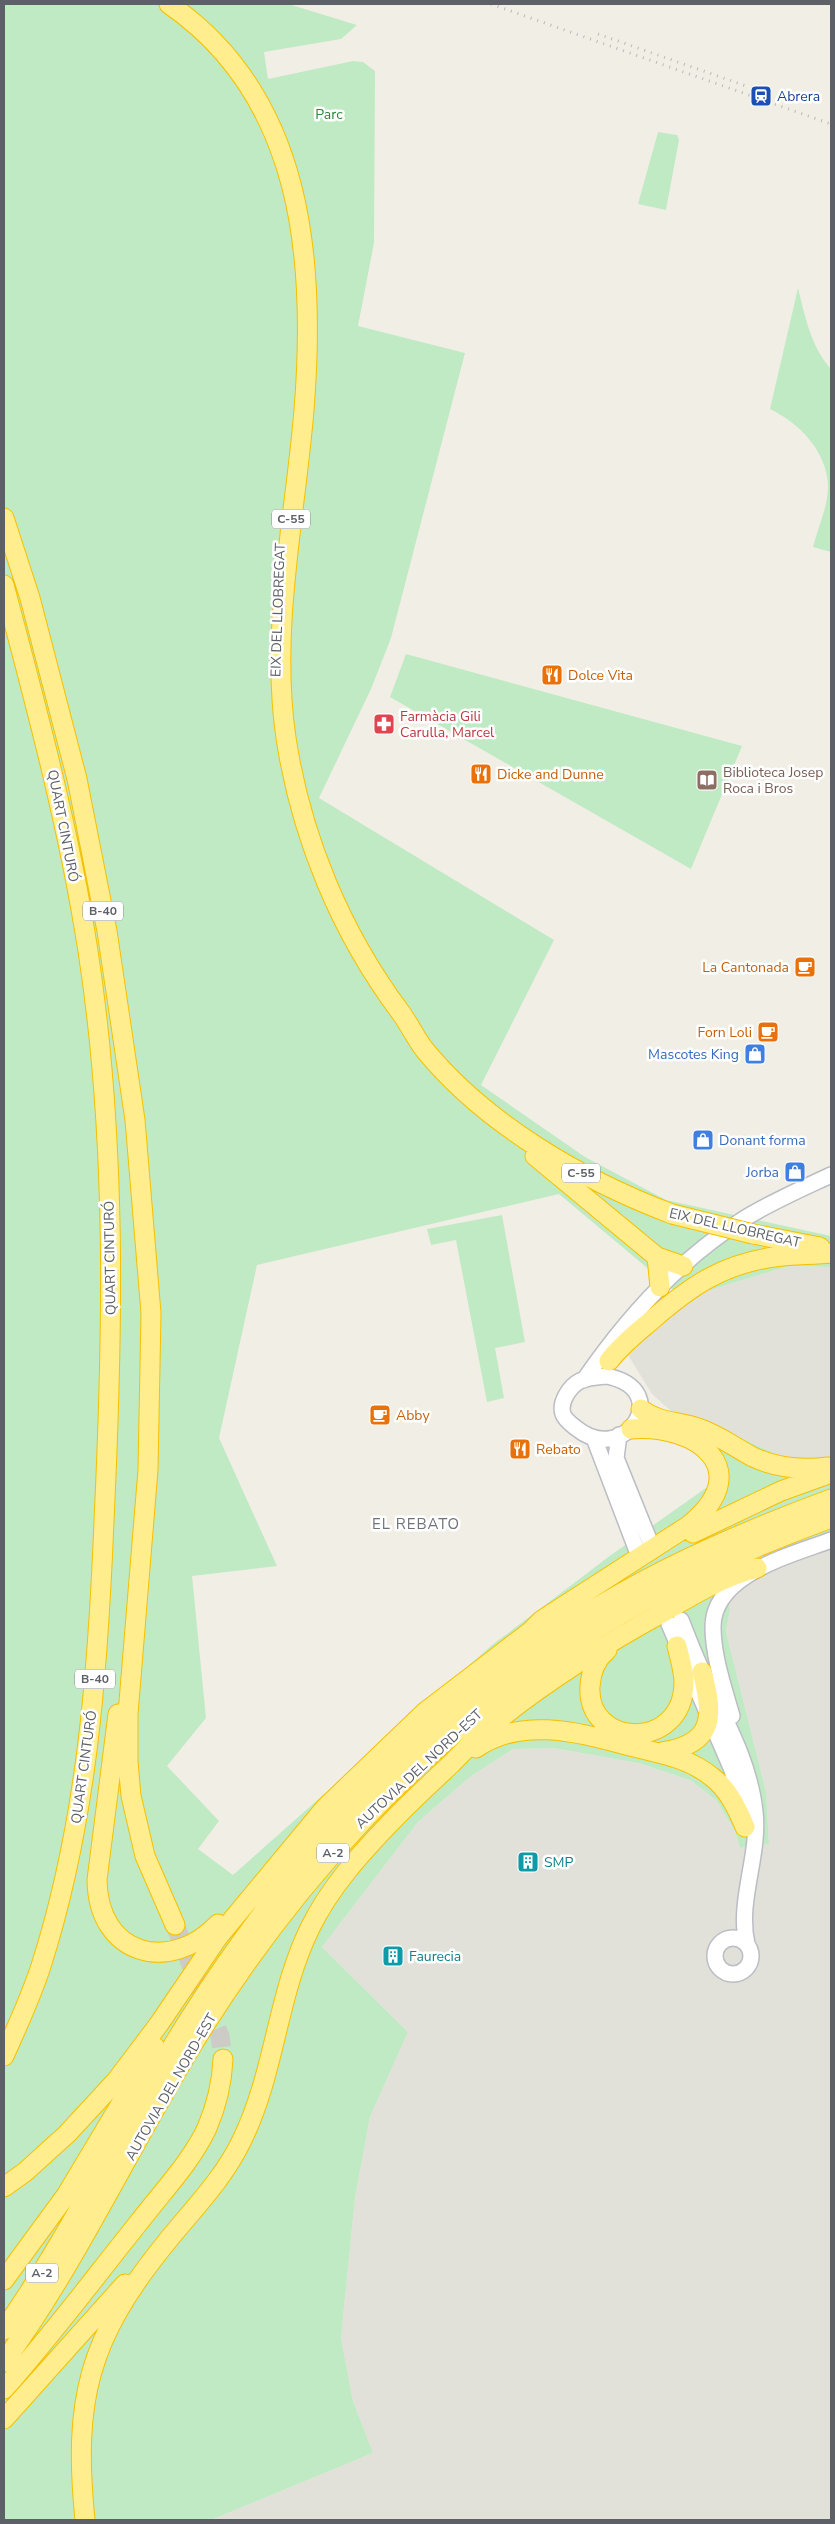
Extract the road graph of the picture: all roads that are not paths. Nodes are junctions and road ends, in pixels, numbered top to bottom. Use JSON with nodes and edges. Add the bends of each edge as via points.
{"nodes":[{"id":1,"x":155,"y":4,"type":"edge"},
{"id":2,"x":169,"y":4,"type":"edge"},
{"id":3,"x":4,"y":518,"type":"edge"},
{"id":4,"x":4,"y":585,"type":"edge"},
{"id":5,"x":422,"y":1046,"type":"junction"},
{"id":6,"x":499,"y":1119,"type":"junction"},
{"id":7,"x":831,"y":1175,"type":"edge"},
{"id":8,"x":827,"y":1247,"type":"edge"},
{"id":9,"x":657,"y":1257,"type":"junction"},
{"id":10,"x":683,"y":1266,"type":"junction"},
{"id":11,"x":660,"y":1287,"type":"junction"},
{"id":12,"x":615,"y":1336,"type":"junction"},
{"id":13,"x":612,"y":1369,"type":"junction"},
{"id":14,"x":584,"y":1380,"type":"junction"},
{"id":15,"x":641,"y":1409,"type":"junction"},
{"id":16,"x":625,"y":1432,"type":"junction"},
{"id":17,"x":594,"y":1438,"type":"junction"},
{"id":18,"x":831,"y":1467,"type":"edge"},
{"id":19,"x":148,"y":1470,"type":"junction"},
{"id":20,"x":831,"y":1473,"type":"edge"},
{"id":21,"x":831,"y":1499,"type":"edge"},
{"id":22,"x":831,"y":1518,"type":"edge"},
{"id":23,"x":831,"y":1540,"type":"edge"},
{"id":24,"x":650,"y":1542,"type":"dead end"},
{"id":25,"x":637,"y":1551,"type":"dead end"},
{"id":26,"x":757,"y":1568,"type":"junction"},
{"id":27,"x":531,"y":1631,"type":"junction"},
{"id":28,"x":630,"y":1631,"type":"junction"},
{"id":29,"x":677,"y":1646,"type":"junction"},
{"id":30,"x":702,"y":1672,"type":"junction"},
{"id":31,"x":710,"y":1715,"type":"junction"},
{"id":32,"x":736,"y":1740,"type":"junction"},
{"id":33,"x":661,"y":1753,"type":"junction"},
{"id":34,"x":454,"y":1761,"type":"junction"},
{"id":35,"x":746,"y":1826,"type":"junction"},
{"id":36,"x":290,"y":1848,"type":"junction"},
{"id":37,"x":752,"y":1865,"type":"junction"},
{"id":38,"x":235,"y":1918,"type":"junction"},
{"id":39,"x":742,"y":1924,"type":"junction"},
{"id":40,"x":175,"y":1925,"type":"tunnel mouth"},
{"id":41,"x":48,"y":1936,"type":"junction"},
{"id":42,"x":731,"y":1938,"type":"junction"},
{"id":43,"x":747,"y":1944,"type":"junction"},
{"id":44,"x":4,"y":2037,"type":"edge"},
{"id":45,"x":4,"y":2056,"type":"edge"},
{"id":46,"x":223,"y":2059,"type":"tunnel mouth"},
{"id":47,"x":4,"y":2187,"type":"edge"},
{"id":48,"x":164,"y":2246,"type":"junction"},
{"id":49,"x":4,"y":2280,"type":"edge"},
{"id":50,"x":4,"y":2330,"type":"edge"},
{"id":51,"x":4,"y":2362,"type":"edge"},
{"id":52,"x":4,"y":2389,"type":"edge"},
{"id":53,"x":4,"y":2419,"type":"edge"},
{"id":54,"x":85,"y":2520,"type":"edge"}],
"edges":[{"from":1,"to":5,"type":"highway","name":"EIX DEL LLOBREGAT","number":"C-55","via":[[209,48],[240,88],[269,141],[288,204],[295,236],[300,294],[299,356],[274,631],[278,732],[284,772],[306,856],[337,930],[377,1000],[403,1032]]},
{"from":2,"to":5,"type":"highway","name":"EIX DEL LLOBREGAT","number":"C-55","via":[[189,18],[222,50],[246,80],[268,116],[292,181],[304,245],[308,305],[304,409],[284,586],[282,674],[286,739],[319,867],[356,944]]},
{"from":3,"to":19,"type":"highway","name":"QUART CINTURÓ","number":"B-40","via":[[30,598],[77,779],[107,931],[135,1120],[151,1313]]},
{"from":4,"to":41,"type":"highway","name":"QUART CINTURÓ","number":"B-40","via":[[48,754],[88,950],[102,1064],[109,1175],[112,1297],[109,1418],[94,1691],[83,1790]]},
{"from":5,"to":6,"type":"highway","name":"EIX DEL LLOBREGAT","number":"C-55","via":[[444,1071]]},
{"from":6,"to":8,"type":"highway","name":"EIX DEL LLOBREGAT","number":"C-55","bridge":true,"via":[[588,1177],[672,1214],[753,1234]]},
{"from":6,"to":9,"type":"highway","via":[[516,1139]]},
{"from":7,"to":10,"type":"street","via":[[740,1221]]},
{"from":8,"to":13,"type":"highway","via":[[742,1264],[693,1286],[618,1349]]},
{"from":9,"to":10,"type":"highway"},
{"from":9,"to":11,"type":"highway"},
{"from":10,"to":11,"type":"street"},
{"from":11,"to":12,"type":"street"},
{"from":12,"to":13,"type":"street"},
{"from":12,"to":14,"type":"street"},
{"from":13,"to":14,"type":"street","via":[[606,1376]]},
{"from":13,"to":15,"type":"street","via":[[638,1396]]},
{"from":14,"to":17,"type":"street","via":[[569,1392],[563,1413],[579,1430]]},
{"from":15,"to":16,"type":"street","via":[[639,1419]]},
{"from":15,"to":18,"type":"highway","via":[[652,1417],[717,1435],[762,1461],[799,1469]]},
{"from":16,"to":17,"type":"street"},
{"from":16,"to":24,"type":"street","via":[[616,1458]]},
{"from":16,"to":27,"type":"highway","via":[[658,1429],[698,1442],[709,1452],[719,1474],[713,1501],[705,1513],[688,1526],[542,1620]]},
{"from":17,"to":25,"type":"street"},
{"from":19,"to":36,"type":"highway","via":[[97,1880],[104,1918],[121,1939],[140,1949],[167,1953],[181,1950],[210,1933],[270,1860]]},
{"from":19,"to":40,"type":"highway","via":[[128,1714],[128,1762],[131,1796],[145,1856]]},
{"from":20,"to":27,"type":"highway","via":[[781,1490],[696,1531]]},
{"from":21,"to":50,"type":"highway","name":"AUTOVIA DEL NORD-EST","number":"A-2","via":[[700,1552],[598,1607],[493,1677],[419,1739],[367,1790],[295,1871],[229,1958],[126,2124],[30,2292]]},
{"from":22,"to":51,"type":"highway","name":"AUTOVIA DEL NORD-EST","number":"A-2","via":[[736,1556],[622,1613],[578,1640],[487,1706],[441,1745],[355,1828],[283,1914],[191,2047],[64,2270]]},
{"from":23,"to":26,"type":"street"},
{"from":26,"to":28,"type":"highway","via":[[741,1572]]},
{"from":26,"to":32,"type":"street","via":[[729,1588],[717,1606],[712,1625]]},
{"from":27,"to":36,"type":"highway","via":[[425,1712],[353,1779]]},
{"from":28,"to":29,"type":"highway","via":[[600,1656],[590,1679],[589,1692],[597,1713],[620,1732],[645,1734],[667,1724],[675,1714],[684,1684]]},
{"from":28,"to":34,"type":"highway","via":[[513,1708]]},
{"from":29,"to":30,"type":"street","via":[[675,1622]]},
{"from":29,"to":31,"type":"street"},
{"from":30,"to":31,"type":"highway","via":[[710,1701]]},
{"from":30,"to":32,"type":"street"},
{"from":31,"to":33,"type":"highway","via":[[706,1729],[694,1742],[683,1749]]},
{"from":31,"to":35,"type":"street","via":[[734,1777]]},
{"from":32,"to":37,"type":"street","via":[[755,1812],[756,1846]]},
{"from":33,"to":34,"type":"highway","via":[[578,1732],[539,1730],[495,1738]]},
{"from":33,"to":35,"type":"highway","via":[[698,1767],[713,1778],[727,1793]]},
{"from":34,"to":48,"type":"highway","via":[[372,1842],[322,1905],[297,1959],[265,2081],[242,2141],[214,2185]]},
{"from":35,"to":37,"type":"street"},
{"from":36,"to":38,"type":"highway"},
{"from":37,"to":39,"type":"street"},
{"from":38,"to":47,"type":"highway","via":[[218,1937],[116,2081],[67,2134],[26,2172]]},
{"from":38,"to":49,"type":"highway","via":[[67,2194]]},
{"from":39,"to":42,"type":"street"},
{"from":39,"to":43,"type":"street"},
{"from":41,"to":44,"type":"highway"},
{"from":41,"to":45,"type":"highway","via":[[41,1966]]},
{"from":42,"to":43,"type":"street"},
{"from":42,"to":43,"type":"street","via":[[719,1945],[716,1954],[718,1964],[726,1972],[737,1973],[746,1968],[751,1958]]},
{"from":46,"to":52,"type":"highway","via":[[213,2111],[190,2156],[73,2307]]},
{"from":48,"to":53,"type":"highway","via":[[136,2271]]},
{"from":48,"to":54,"type":"highway","via":[[112,2320],[92,2370],[81,2424]]}]}
